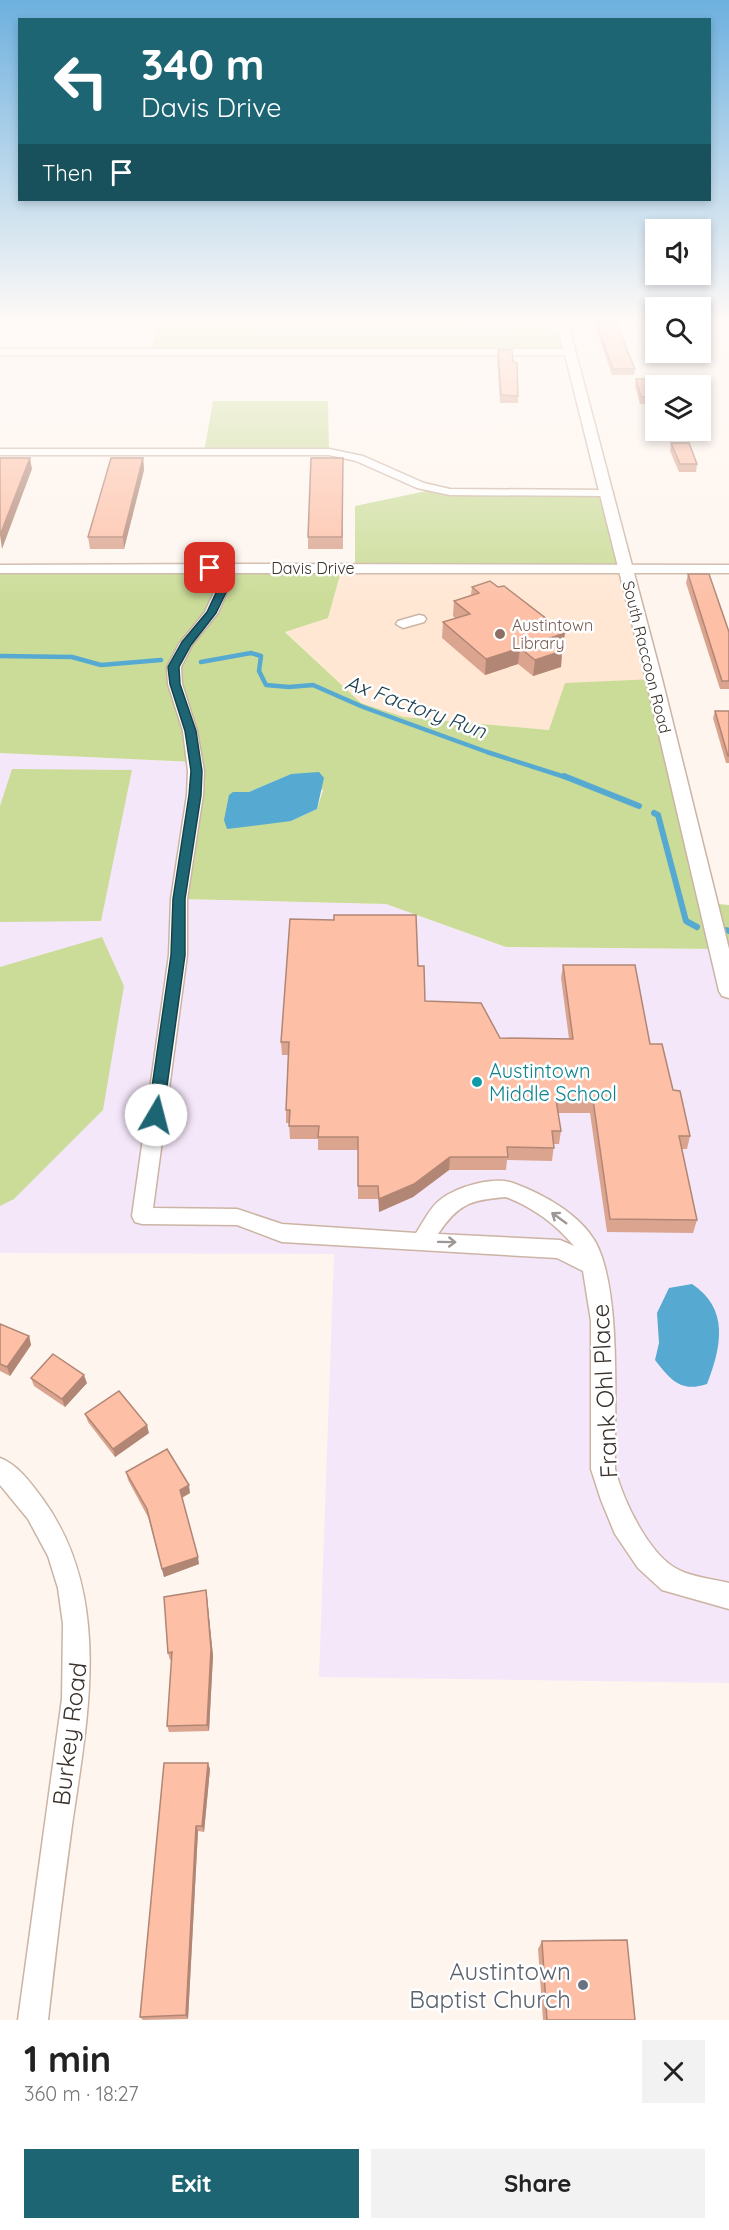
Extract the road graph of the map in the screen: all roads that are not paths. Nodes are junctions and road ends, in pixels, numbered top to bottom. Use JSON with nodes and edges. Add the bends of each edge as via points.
{"nodes":[{"id":1,"x":587,"y":417,"type":"edge"},
{"id":2,"x":0,"y":453,"type":"edge"},
{"id":3,"x":606,"y":493,"type":"junction"},
{"id":4,"x":230,"y":568,"type":"junction"},
{"id":5,"x":0,"y":569,"type":"edge"},
{"id":6,"x":626,"y":569,"type":"junction"},
{"id":7,"x":728,"y":570,"type":"edge"},
{"id":8,"x":419,"y":619,"type":"dead end"},
{"id":9,"x":403,"y":624,"type":"dead end"},
{"id":10,"x":729,"y":991,"type":"edge"},
{"id":11,"x":421,"y":1242,"type":"junction"},
{"id":12,"x":591,"y":1265,"type":"junction"},
{"id":13,"x":0,"y":1469,"type":"edge"},
{"id":14,"x":729,"y":1596,"type":"edge"},
{"id":15,"x":33,"y":2020,"type":"edge"}],
"edges":[{"from":1,"to":3,"type":"street","name":"South Raccoon Road"},
{"from":2,"to":3,"type":"street","via":[[329,453],[360,458],[422,486],[443,490]]},
{"from":3,"to":6,"type":"street","name":"South Raccoon Road"},
{"from":4,"to":5,"type":"street","name":"Davis Drive"},
{"from":4,"to":6,"type":"street","name":"Davis Drive"},
{"from":4,"to":11,"type":"street","via":[[211,613],[186,644],[174,667],[175,684],[190,731],[195,795],[179,899],[178,955],[141,1216],[237,1217],[282,1233]]},
{"from":6,"to":7,"type":"street","name":"Davis Drive"},
{"from":6,"to":10,"type":"street","name":"South Raccoon Road"},
{"from":8,"to":9,"type":"street"},
{"from":11,"to":12,"type":"street","one_way":true,"via":[[560,1249]]},
{"from":12,"to":11,"type":"street","name":"Frank Ohl Place","one_way":true,"via":[[587,1247],[570,1226],[531,1198],[506,1189],[478,1191],[446,1206]]},
{"from":12,"to":14,"type":"street","name":"Frank Ohl Place","via":[[602,1321],[603,1470],[609,1492],[624,1526],[647,1559],[671,1581]]},
{"from":13,"to":15,"type":"street","name":"Burkey Road","via":[[28,1498],[52,1534],[70,1581],[78,1629],[78,1690]]}]}
